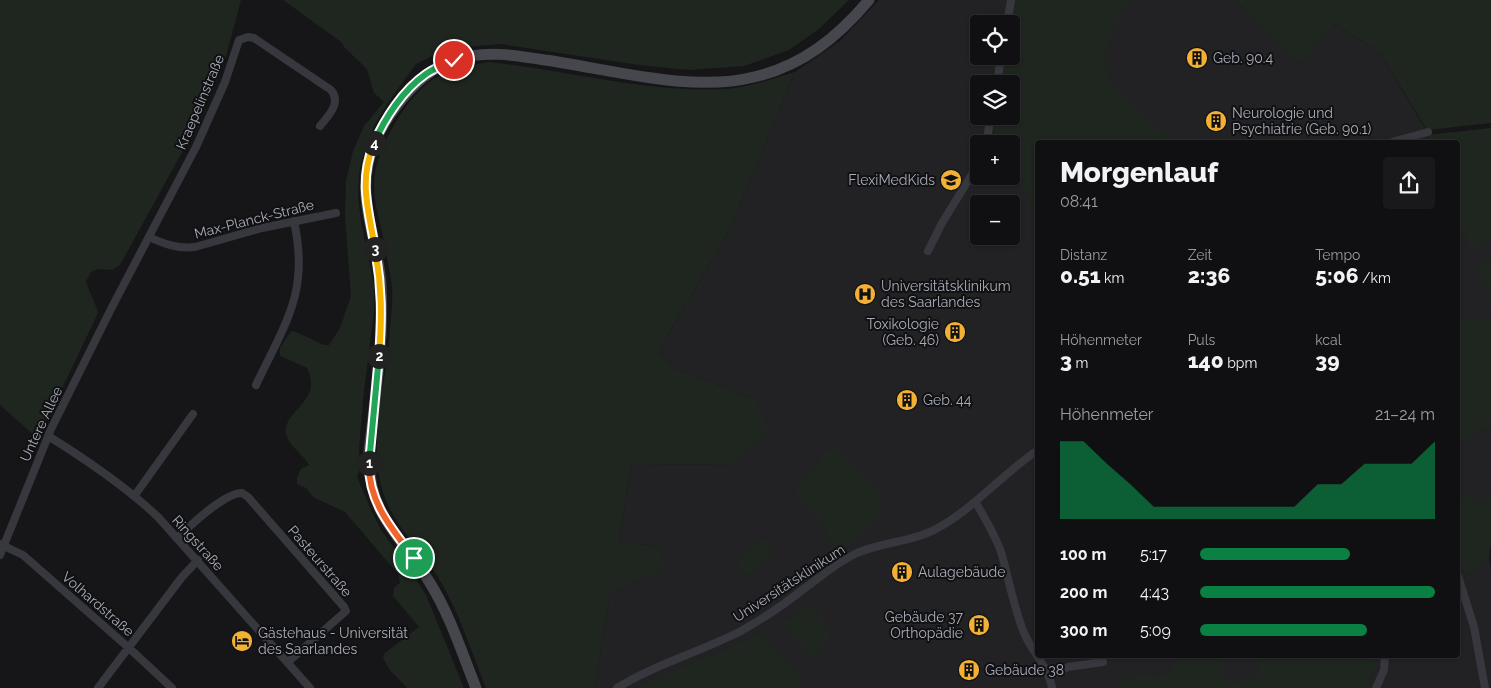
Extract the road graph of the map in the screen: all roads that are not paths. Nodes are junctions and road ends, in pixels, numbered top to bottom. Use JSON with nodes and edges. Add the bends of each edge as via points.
{"nodes":[{"id":1,"x":869,"y":0,"type":"edge"},
{"id":2,"x":1011,"y":0,"type":"edge"},
{"id":3,"x":1008,"y":15,"type":"edge"},
{"id":4,"x":320,"y":126,"type":"dead end"},
{"id":5,"x":1428,"y":132,"type":"dead end"},
{"id":6,"x":1399,"y":140,"type":"edge"},
{"id":7,"x":970,"y":178,"type":"edge"},
{"id":8,"x":336,"y":213,"type":"dead end"},
{"id":9,"x":294,"y":221,"type":"junction"},
{"id":10,"x":149,"y":237,"type":"junction"},
{"id":11,"x":928,"y":251,"type":"dead end"},
{"id":12,"x":112,"y":307,"type":"joint"},
{"id":13,"x":256,"y":385,"type":"dead end"},
{"id":14,"x":193,"y":414,"type":"dead end"},
{"id":15,"x":48,"y":436,"type":"junction"},
{"id":16,"x":1035,"y":452,"type":"edge"},
{"id":17,"x":135,"y":495,"type":"junction"},
{"id":18,"x":976,"y":503,"type":"junction"},
{"id":19,"x":178,"y":537,"type":"junction"},
{"id":20,"x":2,"y":545,"type":"edge"},
{"id":21,"x":0,"y":556,"type":"edge"},
{"id":22,"x":198,"y":560,"type":"junction"},
{"id":23,"x":1460,"y":589,"type":"edge"},
{"id":24,"x":1462,"y":602,"type":"edge"},
{"id":25,"x":129,"y":648,"type":"junction"},
{"id":26,"x":1035,"y":652,"type":"edge"},
{"id":27,"x":1039,"y":658,"type":"edge"},
{"id":28,"x":1102,"y":658,"type":"edge"},
{"id":29,"x":1385,"y":658,"type":"edge"},
{"id":30,"x":288,"y":662,"type":"junction"},
{"id":31,"x":1050,"y":676,"type":"junction"},
{"id":32,"x":98,"y":688,"type":"edge"},
{"id":33,"x":172,"y":688,"type":"edge"},
{"id":34,"x":310,"y":688,"type":"edge"},
{"id":35,"x":476,"y":688,"type":"edge"},
{"id":36,"x":617,"y":688,"type":"edge"},
{"id":37,"x":1052,"y":688,"type":"edge"},
{"id":38,"x":1376,"y":688,"type":"edge"},
{"id":39,"x":1485,"y":688,"type":"edge"}],
"edges":[{"from":1,"to":35,"type":"street","via":[[841,31],[819,49],[779,70],[746,79],[695,83],[509,54],[454,60],[425,75],[394,108],[379,132],[365,178],[382,308],[369,452],[371,488],[387,523],[438,597]]},
{"from":2,"to":3,"type":"street"},
{"from":4,"to":10,"type":"street","name":"Kraepelinstraße","via":[[335,106],[336,97],[331,90],[254,38],[239,40],[213,112]]},
{"from":5,"to":6,"type":"street"},
{"from":7,"to":11,"type":"street"},
{"from":8,"to":9,"type":"street","name":"Max-Planck-Straße"},
{"from":9,"to":10,"type":"street","name":"Max-Planck-Straße","via":[[184,248]]},
{"from":9,"to":13,"type":"street","via":[[299,259],[294,297]]},
{"from":10,"to":12,"type":"street","name":"Kraepelinstraße"},
{"from":12,"to":15,"type":"street","name":"Untere Allee"},
{"from":14,"to":17,"type":"street"},
{"from":15,"to":17,"type":"street","name":"Ringstraße"},
{"from":15,"to":20,"type":"street","name":"Untere Allee"},
{"from":16,"to":18,"type":"street","name":"Universitätsklinikum"},
{"from":17,"to":19,"type":"street","name":"Ringstraße"},
{"from":18,"to":26,"type":"street","via":[[1001,553],[1016,610]]},
{"from":18,"to":36,"type":"street","name":"Universitätsklinikum","via":[[930,532],[858,553],[832,567],[782,605],[740,631]]},
{"from":19,"to":22,"type":"street","name":"Ringstraße"},
{"from":19,"to":30,"type":"street","name":"Pasteurstraße","via":[[233,494],[248,496],[346,611]]},
{"from":20,"to":21,"type":"street","name":"Untere Allee"},
{"from":20,"to":25,"type":"street","name":"Volhardstraße","via":[[23,555]]},
{"from":22,"to":25,"type":"street"},
{"from":22,"to":30,"type":"street","name":"Ringstraße"},
{"from":23,"to":24,"type":"street"},
{"from":24,"to":39,"type":"street","via":[[1480,652]]},
{"from":25,"to":32,"type":"street"},
{"from":25,"to":33,"type":"street","name":"Volhardstraße"},
{"from":27,"to":31,"type":"street"},
{"from":28,"to":31,"type":"street","via":[[1068,667]]},
{"from":29,"to":38,"type":"street","via":[[1384,670]]},
{"from":30,"to":34,"type":"street","name":"Ringstraße"},
{"from":31,"to":37,"type":"street"}]}
